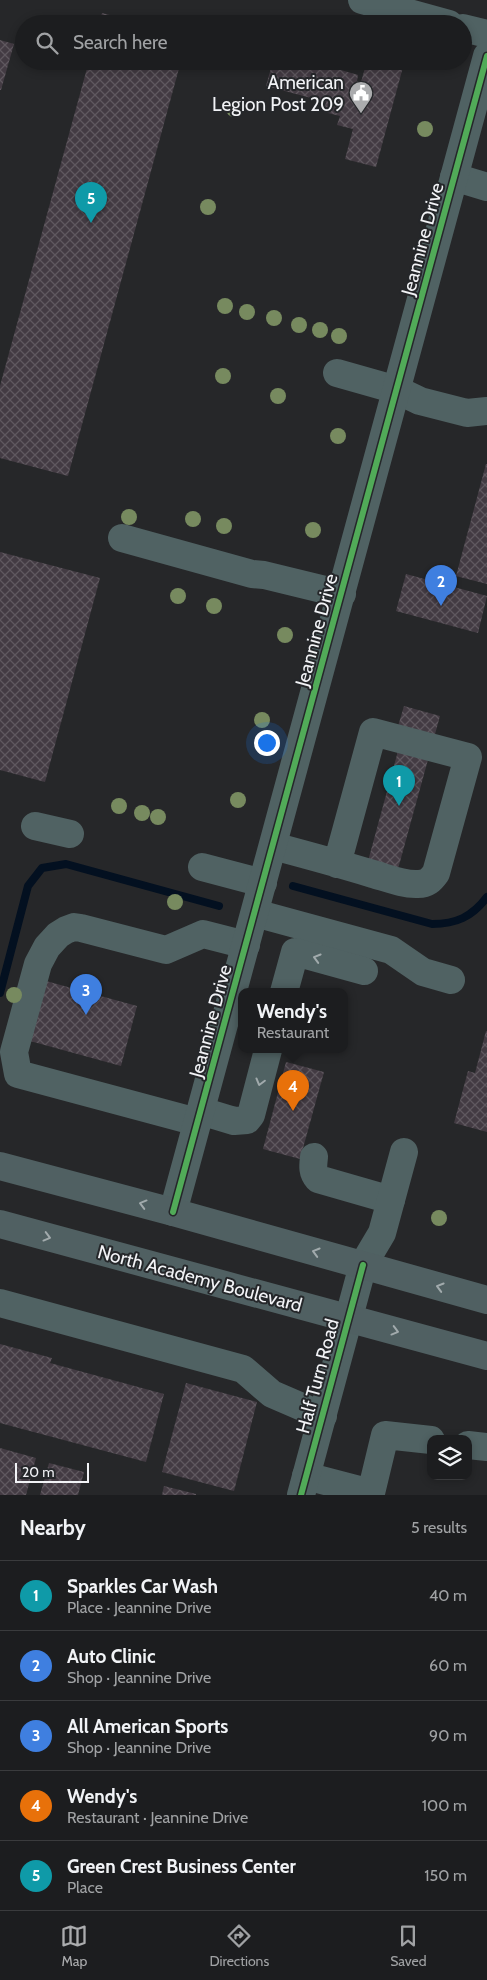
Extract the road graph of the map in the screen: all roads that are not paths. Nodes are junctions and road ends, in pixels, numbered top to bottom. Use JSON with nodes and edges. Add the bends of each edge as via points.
{"nodes":[{"id":1,"x":362,"y":0,"type":"edge"},
{"id":2,"x":416,"y":15,"type":"edge"},
{"id":3,"x":472,"y":30,"type":"edge"},
{"id":4,"x":487,"y":34,"type":"edge"},
{"id":5,"x":487,"y":56,"type":"edge"},
{"id":6,"x":454,"y":178,"type":"junction"},
{"id":7,"x":487,"y":187,"type":"edge"},
{"id":8,"x":337,"y":374,"type":"dead end"},
{"id":9,"x":397,"y":390,"type":"junction"},
{"id":10,"x":487,"y":411,"type":"edge"},
{"id":11,"x":122,"y":538,"type":"dead end"},
{"id":12,"x":342,"y":594,"type":"junction"},
{"id":13,"x":36,"y":826,"type":"dead end"},
{"id":14,"x":70,"y":834,"type":"dead end"},
{"id":15,"x":273,"y":846,"type":"junction"},
{"id":16,"x":337,"y":864,"type":"junction"},
{"id":17,"x":202,"y":867,"type":"dead end"},
{"id":18,"x":263,"y":883,"type":"junction"},
{"id":19,"x":255,"y":913,"type":"junction"},
{"id":20,"x":246,"y":945,"type":"junction"},
{"id":21,"x":364,"y":971,"type":"dead end"},
{"id":22,"x":451,"y":980,"type":"dead end"},
{"id":23,"x":285,"y":988,"type":"edge"},
{"id":24,"x":267,"y":1053,"type":"edge"},
{"id":25,"x":199,"y":1117,"type":"junction"},
{"id":26,"x":404,"y":1152,"type":"dead end"},
{"id":27,"x":314,"y":1157,"type":"dead end"},
{"id":28,"x":0,"y":1166,"type":"edge"},
{"id":29,"x":391,"y":1200,"type":"junction"},
{"id":30,"x":173,"y":1212,"type":"junction"},
{"id":31,"x":0,"y":1224,"type":"edge"},
{"id":32,"x":363,"y":1265,"type":"junction"},
{"id":33,"x":487,"y":1300,"type":"edge"},
{"id":34,"x":0,"y":1303,"type":"edge"},
{"id":35,"x":348,"y":1318,"type":"junction"},
{"id":36,"x":487,"y":1356,"type":"edge"},
{"id":37,"x":323,"y":1416,"type":"junction"},
{"id":38,"x":427,"y":1440,"type":"edge"},
{"id":39,"x":472,"y":1445,"type":"edge"},
{"id":40,"x":487,"y":1447,"type":"edge"},
{"id":41,"x":303,"y":1486,"type":"edge"},
{"id":42,"x":376,"y":1494,"type":"edge"}],
"edges":[{"from":1,"to":2,"type":"street"},
{"from":3,"to":4,"type":"street"},
{"from":5,"to":6,"type":"street","name":"Jeannine Drive"},
{"from":6,"to":7,"type":"street"},
{"from":6,"to":9,"type":"street","name":"Jeannine Drive"},
{"from":8,"to":9,"type":"street"},
{"from":9,"to":10,"type":"street","via":[[420,401],[467,413]]},
{"from":9,"to":12,"type":"street","name":"Jeannine Drive"},
{"from":11,"to":12,"type":"street","via":[[252,574]]},
{"from":12,"to":15,"type":"street","name":"Jeannine Drive"},
{"from":13,"to":14,"type":"street"},
{"from":15,"to":16,"type":"street"},
{"from":15,"to":18,"type":"street","name":"Jeannine Drive"},
{"from":16,"to":16,"type":"street","via":[[416,884],[432,879],[468,758],[373,732]]},
{"from":17,"to":18,"type":"street"},
{"from":18,"to":19,"type":"street","name":"Jeannine Drive"},
{"from":19,"to":20,"type":"street","name":"Jeannine Drive"},
{"from":19,"to":22,"type":"street","via":[[391,950],[423,972]]},
{"from":20,"to":25,"type":"street","name":"Jeannine Drive"},
{"from":20,"to":25,"type":"street","via":[[202,934],[166,950],[74,927],[58,935],[38,964],[14,1052],[18,1074]]},
{"from":21,"to":23,"type":"street","one_way":true,"via":[[295,952]]},
{"from":24,"to":25,"type":"street","one_way":true,"via":[[247,1120]]},
{"from":25,"to":30,"type":"street","name":"Jeannine Drive"},
{"from":26,"to":29,"type":"street","name":"Half Turn Road"},
{"from":27,"to":29,"type":"street","via":[[314,1175],[318,1179]]},
{"from":30,"to":28,"type":"highway","one_way":true},
{"from":29,"to":32,"type":"street","name":"Half Turn Road","via":[[382,1233]]},
{"from":32,"to":30,"type":"highway","one_way":true},
{"from":31,"to":35,"type":"highway","name":"North Academy Boulevard","one_way":true},
{"from":33,"to":32,"type":"highway","one_way":true},
{"from":32,"to":35,"type":"street","name":"Half Turn Road"},
{"from":34,"to":37,"type":"street","via":[[243,1369],[272,1394]]},
{"from":35,"to":36,"type":"highway","name":"North Academy Boulevard","one_way":true},
{"from":35,"to":37,"type":"street","name":"Half Turn Road"},
{"from":37,"to":41,"type":"street","name":"Half Turn Road"},
{"from":38,"to":42,"type":"street","via":[[385,1435]]},
{"from":39,"to":40,"type":"street"},
{"from":41,"to":42,"type":"street"}]}
